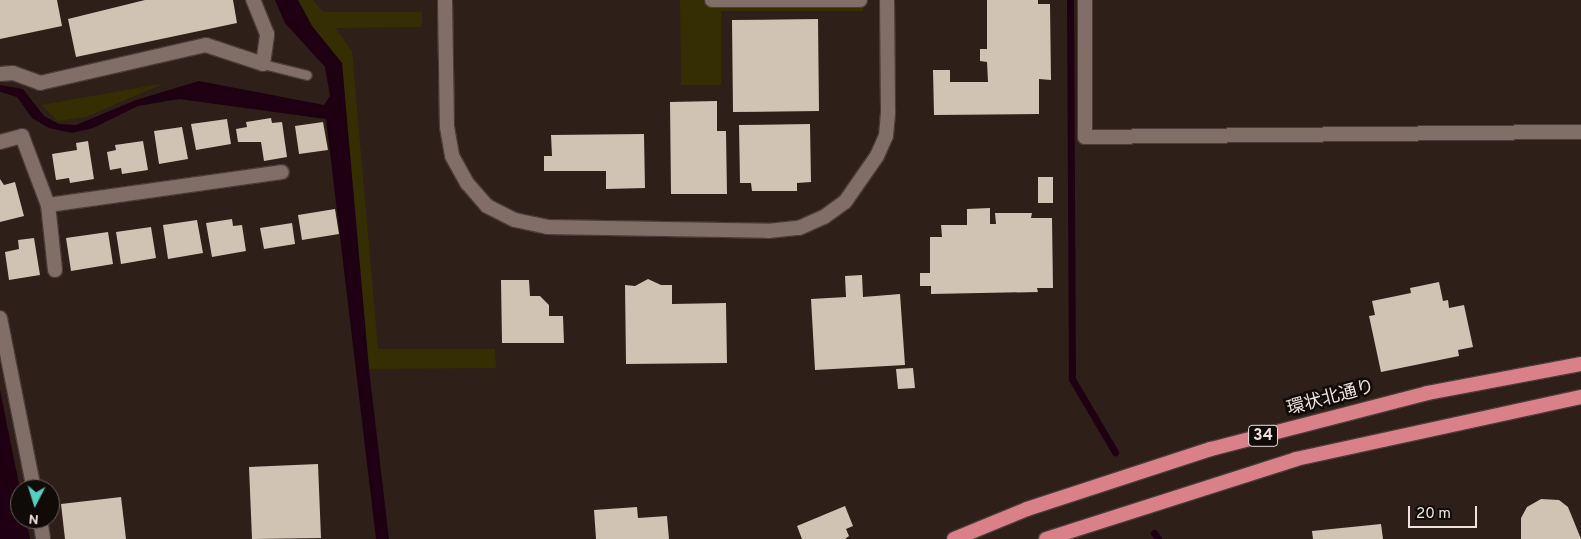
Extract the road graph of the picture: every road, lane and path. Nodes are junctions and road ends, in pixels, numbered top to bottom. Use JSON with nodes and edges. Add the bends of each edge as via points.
{"nodes":[{"id":1,"x":253,"y":0,"type":"edge"},
{"id":2,"x":445,"y":0,"type":"edge"},
{"id":3,"x":712,"y":0,"type":"edge"},
{"id":4,"x":860,"y":0,"type":"edge"},
{"id":5,"x":887,"y":0,"type":"edge"},
{"id":6,"x":1085,"y":0,"type":"edge"},
{"id":7,"x":263,"y":64,"type":"junction"},
{"id":8,"x":0,"y":74,"type":"edge"},
{"id":9,"x":307,"y":74,"type":"dead end"},
{"id":10,"x":1581,"y":132,"type":"edge"},
{"id":11,"x":0,"y":142,"type":"edge"},
{"id":12,"x":282,"y":172,"type":"dead end"},
{"id":13,"x":48,"y":204,"type":"junction"},
{"id":14,"x":55,"y":270,"type":"dead end"},
{"id":15,"x":0,"y":318,"type":"edge"},
{"id":16,"x":1581,"y":364,"type":"edge"},
{"id":17,"x":1581,"y":397,"type":"edge"},
{"id":18,"x":32,"y":479,"type":"edge"},
{"id":19,"x":954,"y":539,"type":"edge"},
{"id":20,"x":1046,"y":539,"type":"edge"}],
"edges":[{"from":1,"to":7,"type":"street","via":[[267,34]]},
{"from":2,"to":5,"type":"street","via":[[447,127],[452,156],[467,184],[487,206],[515,220],[547,227],[768,231],[799,228],[824,217],[845,202],[877,156],[886,136],[888,111]]},
{"from":3,"to":4,"type":"street"},
{"from":6,"to":10,"type":"street","via":[[1086,137]]},
{"from":7,"to":8,"type":"street","via":[[206,45],[40,83],[13,73]]},
{"from":7,"to":9,"type":"lane"},
{"from":11,"to":13,"type":"street","via":[[22,136]]},
{"from":12,"to":13,"type":"street"},
{"from":13,"to":14,"type":"street"},
{"from":15,"to":18,"type":"street"},
{"from":16,"to":19,"type":"highway","name":"環状北通り","number":"34","via":[[1427,393],[1211,449],[1027,510]]},
{"from":17,"to":20,"type":"highway","number":"34","via":[[1296,459]]}]}
